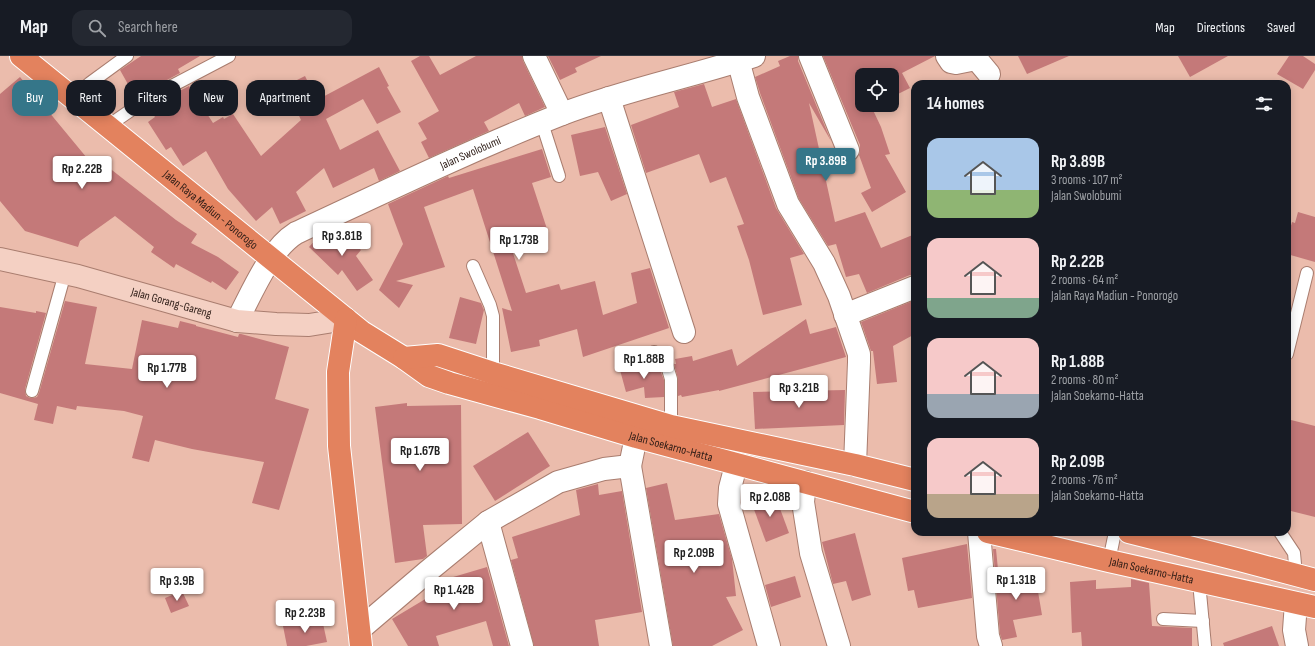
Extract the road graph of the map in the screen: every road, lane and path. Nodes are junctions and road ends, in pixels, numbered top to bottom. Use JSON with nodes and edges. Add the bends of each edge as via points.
{"nodes":[{"id":1,"x":21,"y":56,"type":"edge"},
{"id":2,"x":127,"y":56,"type":"edge"},
{"id":3,"x":229,"y":56,"type":"edge"},
{"id":4,"x":534,"y":56,"type":"edge"},
{"id":5,"x":810,"y":56,"type":"edge"},
{"id":6,"x":947,"y":56,"type":"edge"},
{"id":7,"x":743,"y":58,"type":"edge"},
{"id":8,"x":989,"y":74,"type":"dead end"},
{"id":9,"x":94,"y":80,"type":"edge"},
{"id":10,"x":66,"y":92,"type":"edge"},
{"id":11,"x":609,"y":98,"type":"junction"},
{"id":12,"x":562,"y":114,"type":"junction"},
{"id":13,"x":96,"y":116,"type":"edge"},
{"id":14,"x":542,"y":123,"type":"junction"},
{"id":15,"x":108,"y":126,"type":"junction"},
{"id":16,"x":848,"y":150,"type":"dead end"},
{"id":17,"x":559,"y":176,"type":"dead end"},
{"id":18,"x":271,"y":257,"type":"junction"},
{"id":19,"x":0,"y":259,"type":"edge"},
{"id":20,"x":473,"y":266,"type":"dead end"},
{"id":21,"x":1307,"y":273,"type":"dead end"},
{"id":22,"x":65,"y":274,"type":"junction"},
{"id":23,"x":911,"y":289,"type":"edge"},
{"id":24,"x":844,"y":315,"type":"junction"},
{"id":25,"x":346,"y":318,"type":"junction"},
{"id":26,"x":237,"y":321,"type":"junction"},
{"id":27,"x":684,"y":332,"type":"dead end"},
{"id":28,"x":1291,"y":338,"type":"edge"},
{"id":29,"x":654,"y":352,"type":"dead end"},
{"id":30,"x":404,"y":358,"type":"junction"},
{"id":31,"x":493,"y":373,"type":"junction"},
{"id":32,"x":32,"y":391,"type":"dead end"},
{"id":33,"x":671,"y":426,"type":"junction"},
{"id":34,"x":636,"y":437,"type":"junction"},
{"id":35,"x":736,"y":465,"type":"junction"},
{"id":36,"x":856,"y":465,"type":"junction"},
{"id":37,"x":630,"y":466,"type":"junction"},
{"id":38,"x":911,"y":479,"type":"edge"},
{"id":39,"x":805,"y":482,"type":"junction"},
{"id":40,"x":911,"y":511,"type":"edge"},
{"id":41,"x":488,"y":522,"type":"junction"},
{"id":42,"x":979,"y":536,"type":"edge"},
{"id":43,"x":1004,"y":536,"type":"edge"},
{"id":44,"x":1114,"y":536,"type":"edge"},
{"id":45,"x":1145,"y":536,"type":"edge"},
{"id":46,"x":1283,"y":536,"type":"edge"},
{"id":47,"x":1109,"y":562,"type":"junction"},
{"id":48,"x":1306,"y":578,"type":"edge"},
{"id":49,"x":1199,"y":582,"type":"junction"},
{"id":50,"x":1306,"y":605,"type":"edge"},
{"id":51,"x":1163,"y":619,"type":"dead end"},
{"id":52,"x":1203,"y":621,"type":"junction"},
{"id":53,"x":360,"y":642,"type":"edge"},
{"id":54,"x":522,"y":646,"type":"edge"},
{"id":55,"x":661,"y":646,"type":"edge"},
{"id":56,"x":769,"y":646,"type":"edge"},
{"id":57,"x":839,"y":646,"type":"edge"},
{"id":58,"x":991,"y":646,"type":"edge"},
{"id":59,"x":1205,"y":646,"type":"edge"},
{"id":60,"x":1297,"y":646,"type":"edge"}],
"edges":[{"from":1,"to":10,"type":"highway","name":"Jalan Raya Madiun - Ponorogo"},
{"from":2,"to":9,"type":"lane"},
{"from":3,"to":15,"type":"lane","via":[[147,99]]},
{"from":4,"to":12,"type":"street"},
{"from":5,"to":16,"type":"street"},
{"from":6,"to":8,"type":"street","via":[[951,62],[956,63],[976,59]]},
{"from":7,"to":11,"type":"street","name":"Jalan Swolobumi"},
{"from":7,"to":24,"type":"street","via":[[748,97],[788,204],[824,264],[839,296]]},
{"from":11,"to":12,"type":"street","name":"Jalan Swolobumi"},
{"from":11,"to":27,"type":"street"},
{"from":12,"to":14,"type":"street","name":"Jalan Swolobumi"},
{"from":13,"to":15,"type":"highway","name":"Jalan Raya Madiun - Ponorogo"},
{"from":14,"to":17,"type":"lane"},
{"from":14,"to":18,"type":"street","name":"Jalan Swolobumi","via":[[489,143],[296,233]]},
{"from":15,"to":18,"type":"highway","name":"Jalan Raya Madiun - Ponorogo"},
{"from":18,"to":25,"type":"highway","name":"Jalan Raya Madiun - Ponorogo"},
{"from":18,"to":26,"type":"street","name":"Jalan Swolobumi"},
{"from":19,"to":22,"type":"main road","name":"Jalan Gorang-Gareng"},
{"from":20,"to":31,"type":"lane","via":[[493,316]]},
{"from":21,"to":28,"type":"lane"},
{"from":22,"to":26,"type":"main road","name":"Jalan Gorang-Gareng"},
{"from":22,"to":32,"type":"lane"},
{"from":23,"to":24,"type":"street"},
{"from":24,"to":36,"type":"street","via":[[859,362]]},
{"from":25,"to":26,"type":"main road","name":"Jalan Gorang-Gareng","via":[[309,325]]},
{"from":25,"to":30,"type":"highway","name":"Jalan Raya Madiun - Ponorogo","via":[[362,332]]},
{"from":25,"to":53,"type":"highway","via":[[338,372],[339,446]]},
{"from":29,"to":33,"type":"lane","via":[[668,366],[671,379]]},
{"from":30,"to":31,"type":"highway","name":"Jalan Soekarno-Hatta","via":[[438,355]]},
{"from":30,"to":34,"type":"highway","name":"Jalan Soekarno-Hatta","via":[[429,376],[449,383]]},
{"from":31,"to":33,"type":"highway","name":"Jalan Soekarno-Hatta"},
{"from":33,"to":36,"type":"highway","name":"Jalan Soekarno-Hatta"},
{"from":34,"to":35,"type":"highway","name":"Jalan Soekarno-Hatta"},
{"from":34,"to":37,"type":"street"},
{"from":35,"to":39,"type":"highway","name":"Jalan Soekarno-Hatta"},
{"from":35,"to":56,"type":"street","via":[[729,504]]},
{"from":36,"to":38,"type":"highway","name":"Jalan Soekarno-Hatta"},
{"from":37,"to":41,"type":"street","via":[[604,469],[563,480]]},
{"from":37,"to":55,"type":"street"},
{"from":39,"to":40,"type":"highway","name":"Jalan Soekarno-Hatta"},
{"from":39,"to":57,"type":"street","via":[[803,502],[811,553]]},
{"from":41,"to":53,"type":"street","via":[[427,572]]},
{"from":41,"to":54,"type":"street"},
{"from":42,"to":58,"type":"street"},
{"from":43,"to":47,"type":"highway","name":"Jalan Soekarno-Hatta"},
{"from":44,"to":47,"type":"lane"},
{"from":45,"to":48,"type":"highway"},
{"from":46,"to":48,"type":"lane"},
{"from":47,"to":49,"type":"highway","name":"Jalan Soekarno-Hatta"},
{"from":49,"to":50,"type":"highway","name":"Jalan Soekarno-Hatta"},
{"from":49,"to":52,"type":"lane"},
{"from":50,"to":60,"type":"street","via":[[1294,630]]},
{"from":51,"to":52,"type":"lane"},
{"from":52,"to":59,"type":"lane"}]}
